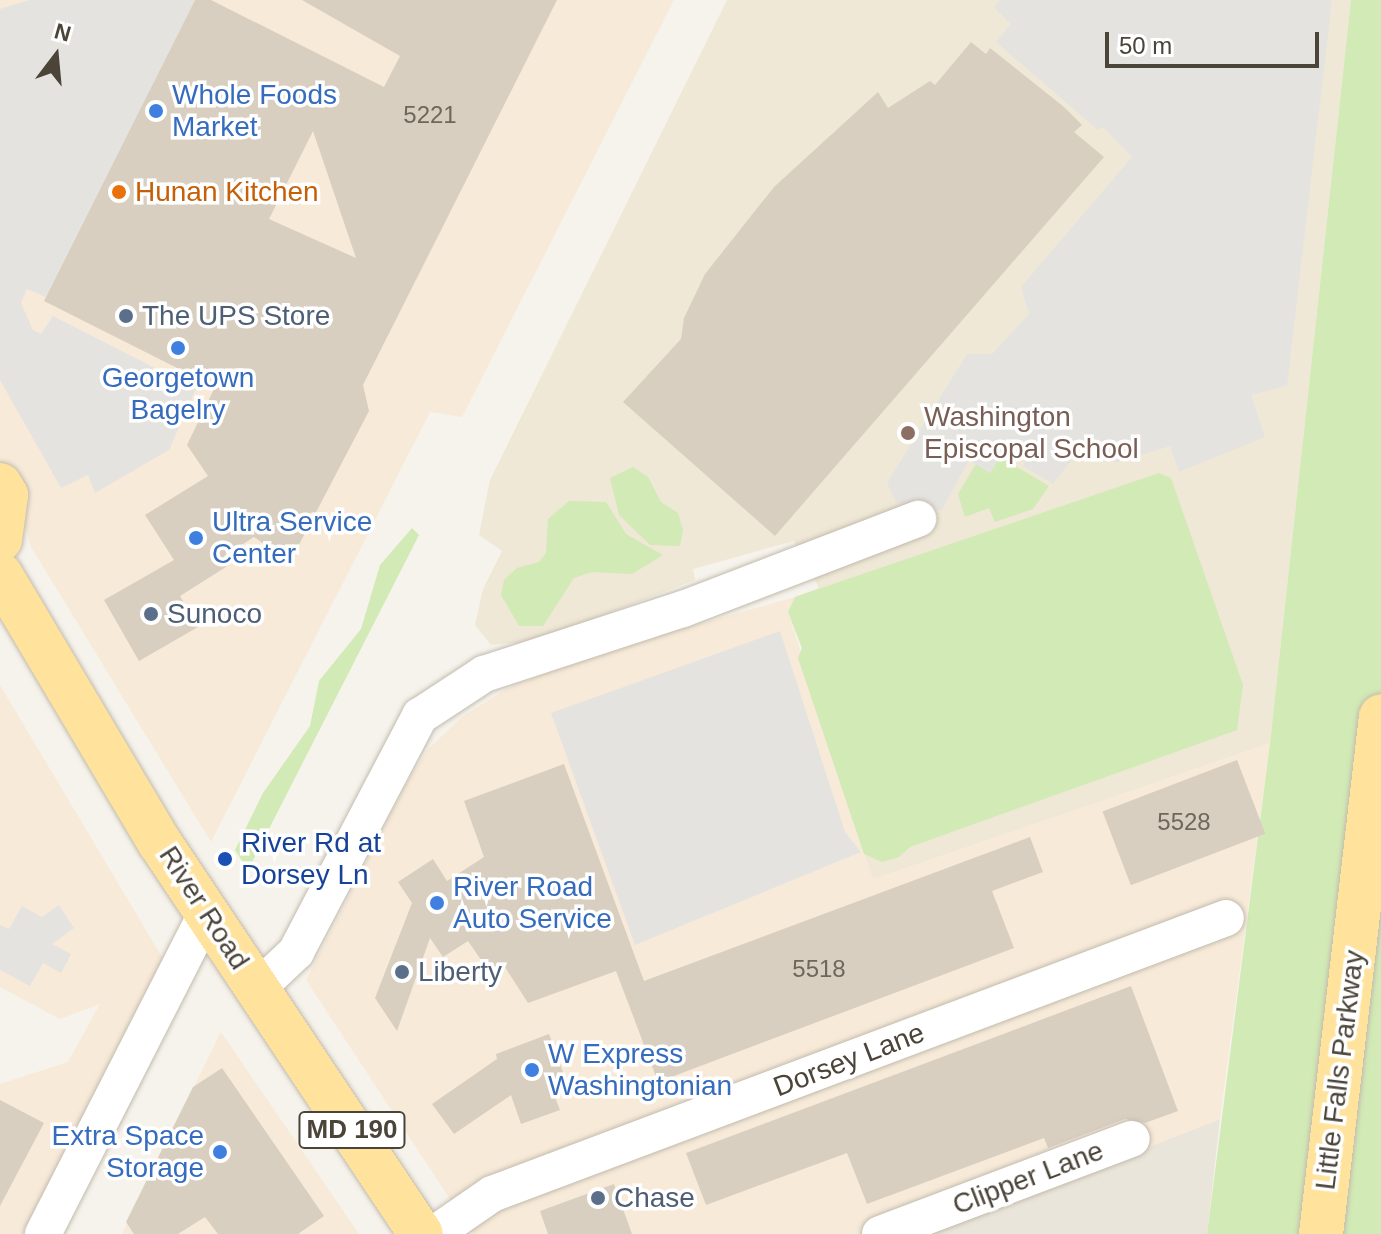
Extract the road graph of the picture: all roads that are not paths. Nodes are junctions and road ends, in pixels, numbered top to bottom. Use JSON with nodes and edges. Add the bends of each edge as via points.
{"nodes":[{"id":1,"x":0,"y":485,"type":"edge"},
{"id":2,"x":918,"y":519,"type":"dead end"},
{"id":3,"x":0,"y":540,"type":"edge"},
{"id":4,"x":0,"y":574,"type":"edge"},
{"id":5,"x":1381,"y":716,"type":"edge"},
{"id":6,"x":206,"y":914,"type":"junction"},
{"id":7,"x":1226,"y":918,"type":"dead end"},
{"id":8,"x":257,"y":989,"type":"junction"},
{"id":9,"x":1132,"y":1139,"type":"dead end"},
{"id":10,"x":43,"y":1234,"type":"edge"},
{"id":11,"x":421,"y":1234,"type":"edge"},
{"id":12,"x":434,"y":1234,"type":"edge"},
{"id":13,"x":880,"y":1234,"type":"edge"},
{"id":14,"x":1321,"y":1234,"type":"edge"}],
"edges":[{"from":1,"to":3,"type":"main road","via":[[6,495]]},
{"from":2,"to":8,"type":"street","via":[[484,674],[420,716],[296,952]]},
{"from":4,"to":6,"type":"main road","name":"River Road","number":"MD 190"},
{"from":5,"to":14,"type":"main road","name":"Little Falls Parkway"},
{"from":6,"to":8,"type":"main road","name":"River Road","number":"MD 190"},
{"from":6,"to":10,"type":"street"},
{"from":7,"to":12,"type":"street","name":"Dorsey Lane","via":[[492,1194]]},
{"from":8,"to":11,"type":"main road","name":"River Road","number":"MD 190"},
{"from":9,"to":13,"type":"street","name":"Clipper Lane"}]}
